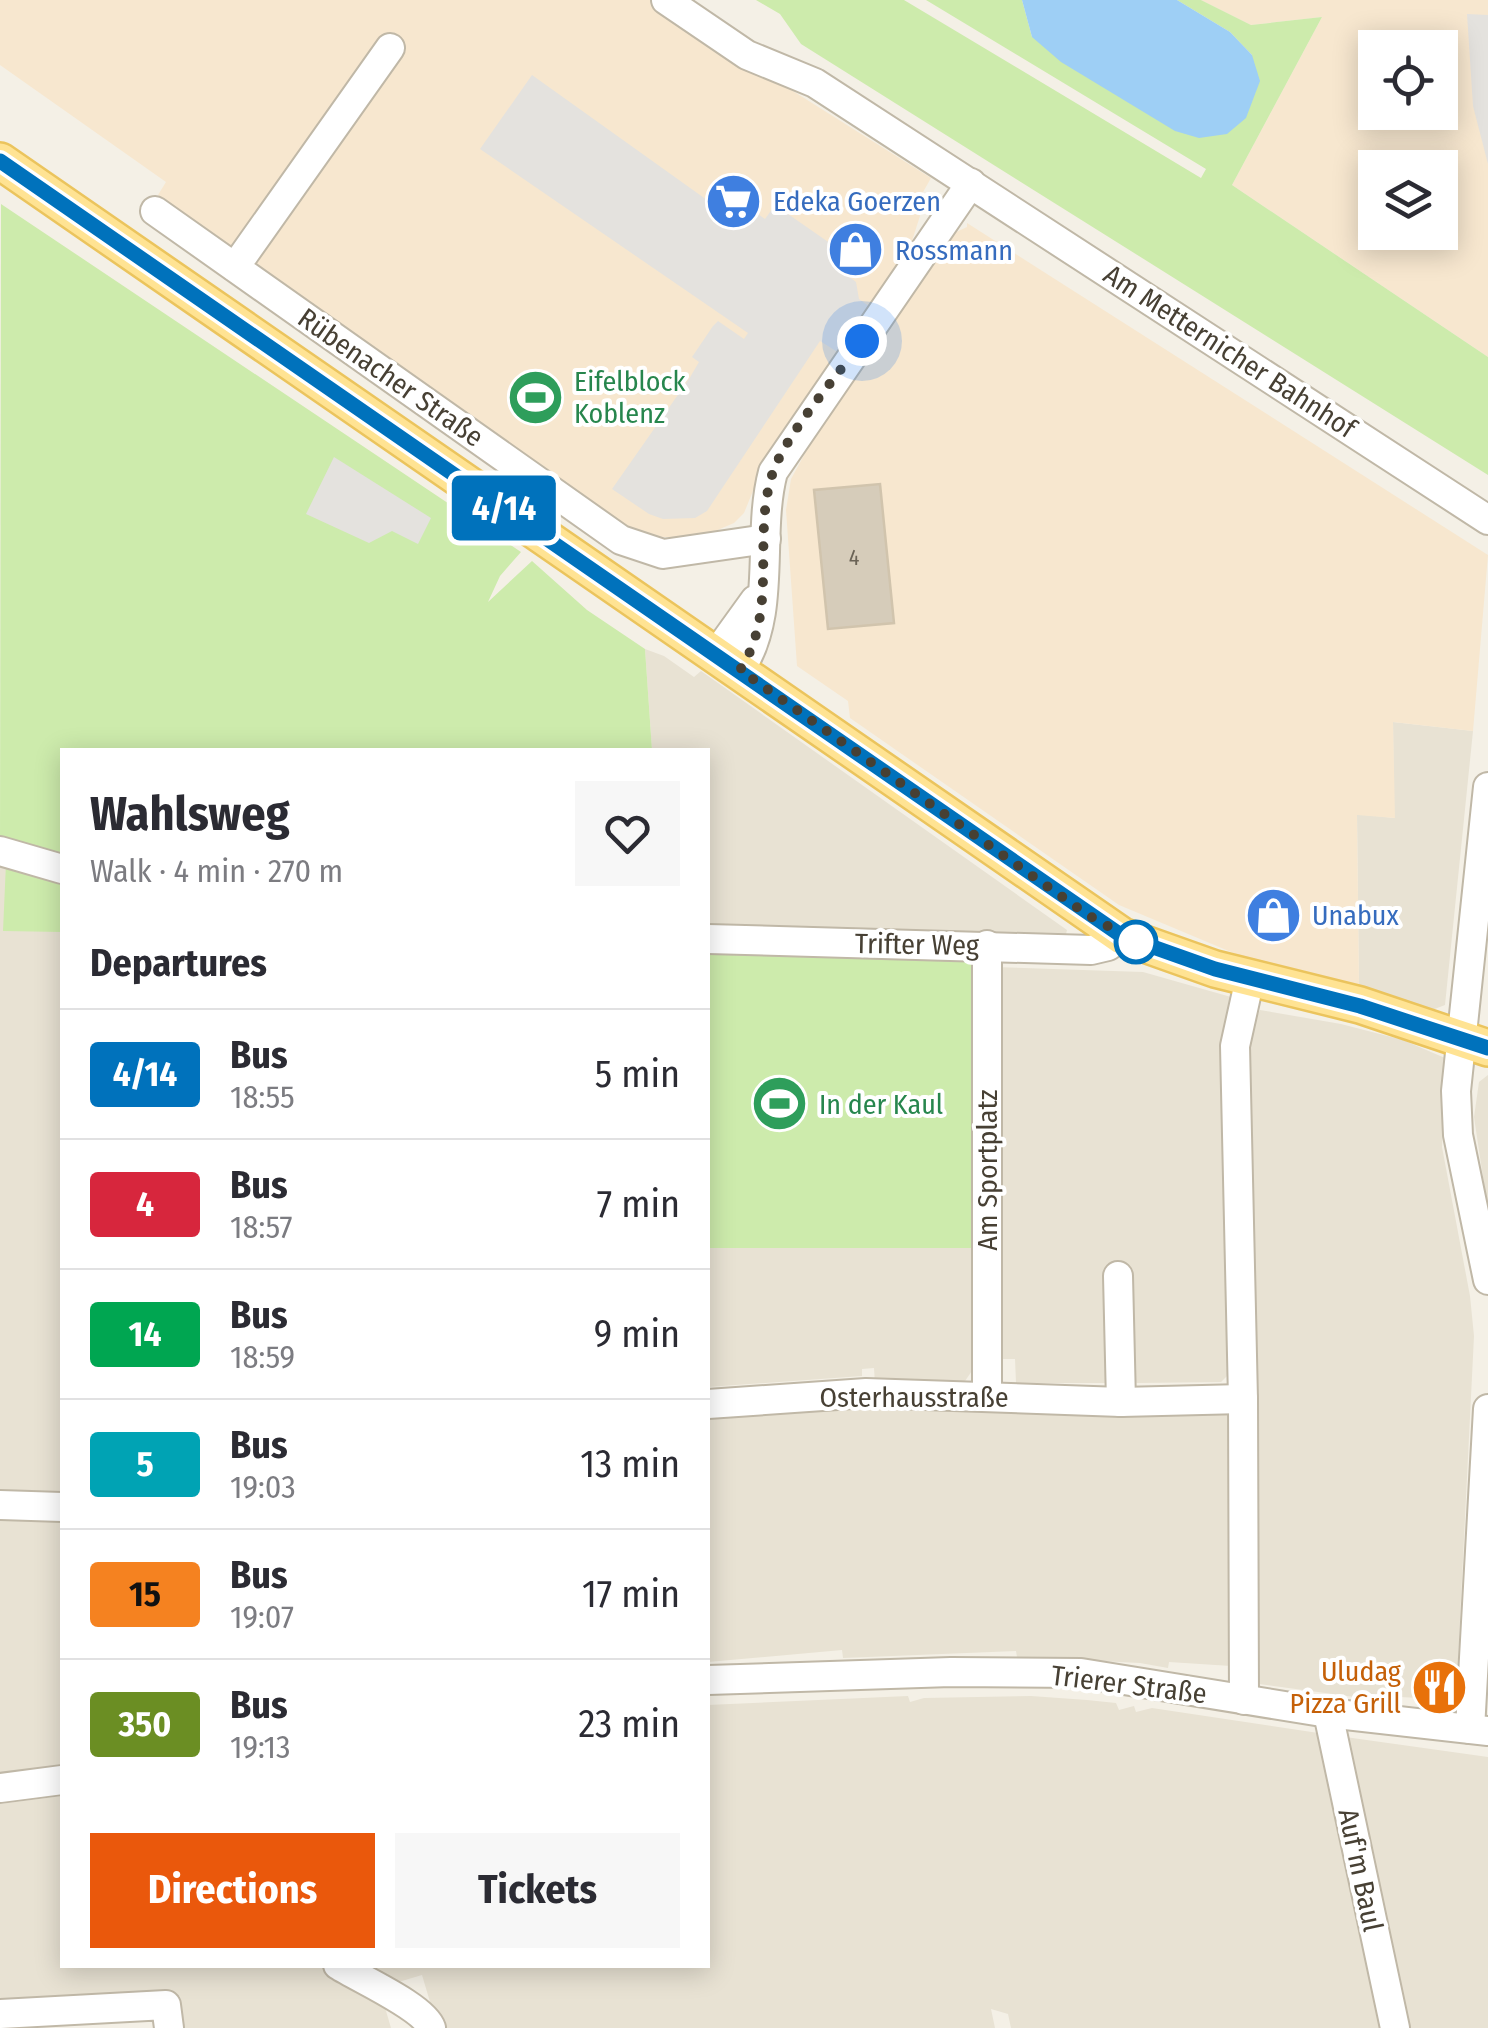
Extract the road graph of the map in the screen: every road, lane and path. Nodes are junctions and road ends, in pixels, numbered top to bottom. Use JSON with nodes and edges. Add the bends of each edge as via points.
{"nodes":[{"id":1,"x":666,"y":0,"type":"edge"},
{"id":2,"x":390,"y":48,"type":"dead end"},
{"id":3,"x":0,"y":161,"type":"edge"},
{"id":4,"x":972,"y":183,"type":"junction"},
{"id":5,"x":156,"y":211,"type":"dead end"},
{"id":6,"x":235,"y":266,"type":"junction"},
{"id":7,"x":1488,"y":520,"type":"edge"},
{"id":8,"x":766,"y":540,"type":"junction"},
{"id":9,"x":728,"y":662,"type":"junction"},
{"id":10,"x":1488,"y":788,"type":"edge"},
{"id":11,"x":0,"y":851,"type":"edge"},
{"id":12,"x":60,"y":867,"type":"edge"},
{"id":13,"x":1122,"y":936,"type":"junction"},
{"id":14,"x":710,"y":939,"type":"edge"},
{"id":15,"x":987,"y":945,"type":"junction"},
{"id":16,"x":1250,"y":978,"type":"junction"},
{"id":17,"x":1475,"y":1043,"type":"edge"},
{"id":18,"x":1118,"y":1276,"type":"dead end"},
{"id":19,"x":1488,"y":1280,"type":"edge"},
{"id":20,"x":988,"y":1394,"type":"junction"},
{"id":21,"x":1244,"y":1398,"type":"junction"},
{"id":22,"x":1121,"y":1402,"type":"junction"},
{"id":23,"x":710,"y":1404,"type":"edge"},
{"id":24,"x":1488,"y":1409,"type":"edge"},
{"id":25,"x":0,"y":1505,"type":"edge"},
{"id":26,"x":60,"y":1507,"type":"edge"},
{"id":27,"x":710,"y":1680,"type":"edge"},
{"id":28,"x":1244,"y":1700,"type":"junction"},
{"id":29,"x":1328,"y":1713,"type":"junction"},
{"id":30,"x":1479,"y":1730,"type":"edge"},
{"id":31,"x":60,"y":1780,"type":"edge"},
{"id":32,"x":0,"y":1788,"type":"edge"},
{"id":33,"x":343,"y":1968,"type":"edge"},
{"id":34,"x":0,"y":2014,"type":"edge"},
{"id":35,"x":169,"y":2028,"type":"edge"},
{"id":36,"x":431,"y":2028,"type":"edge"},
{"id":37,"x":1394,"y":2028,"type":"edge"}],
"edges":[{"from":1,"to":4,"type":"street","name":"Am Metternicher Bahnhof","via":[[747,55],[815,84]]},
{"from":2,"to":6,"type":"street"},
{"from":3,"to":9,"type":"main road","name":"Rübenacher Straße"},
{"from":4,"to":7,"type":"street","name":"Am Metternicher Bahnhof"},
{"from":4,"to":8,"type":"street","via":[[780,458],[769,485]]},
{"from":5,"to":6,"type":"street","name":"Rübenacher Straße"},
{"from":6,"to":8,"type":"street","name":"Rübenacher Straße","via":[[633,547],[663,554]]},
{"from":8,"to":9,"type":"street","via":[[753,643]]},
{"from":9,"to":13,"type":"main road","name":"Rübenacher Straße"},
{"from":10,"to":17,"type":"street"},
{"from":11,"to":12,"type":"street"},
{"from":13,"to":15,"type":"street","name":"Trifter Weg","via":[[1090,950]]},
{"from":13,"to":16,"type":"main road","name":"Rübenacher Straße"},
{"from":14,"to":15,"type":"street","name":"Trifter Weg"},
{"from":15,"to":20,"type":"street","name":"Am Sportplatz"},
{"from":16,"to":17,"type":"main road","name":"Rübenacher Straße"},
{"from":16,"to":21,"type":"street","via":[[1235,1046]]},
{"from":17,"to":19,"type":"street","via":[[1456,1091],[1458,1135]]},
{"from":18,"to":22,"type":"street"},
{"from":20,"to":22,"type":"street","name":"Osterhausstraße"},
{"from":20,"to":23,"type":"street","name":"Osterhausstraße","via":[[866,1393]]},
{"from":21,"to":22,"type":"street","name":"Osterhausstraße"},
{"from":21,"to":28,"type":"street"},
{"from":24,"to":30,"type":"street"},
{"from":25,"to":26,"type":"street"},
{"from":27,"to":28,"type":"street","name":"Trierer Straße","via":[[1081,1673]]},
{"from":28,"to":29,"type":"street","name":"Trierer Straße"},
{"from":29,"to":30,"type":"street","name":"Trierer Straße"},
{"from":29,"to":37,"type":"street","name":"Auf'm Baul"},
{"from":31,"to":32,"type":"street"},
{"from":33,"to":36,"type":"street","via":[[410,2004]]},
{"from":34,"to":35,"type":"street","via":[[166,2005]]}]}
